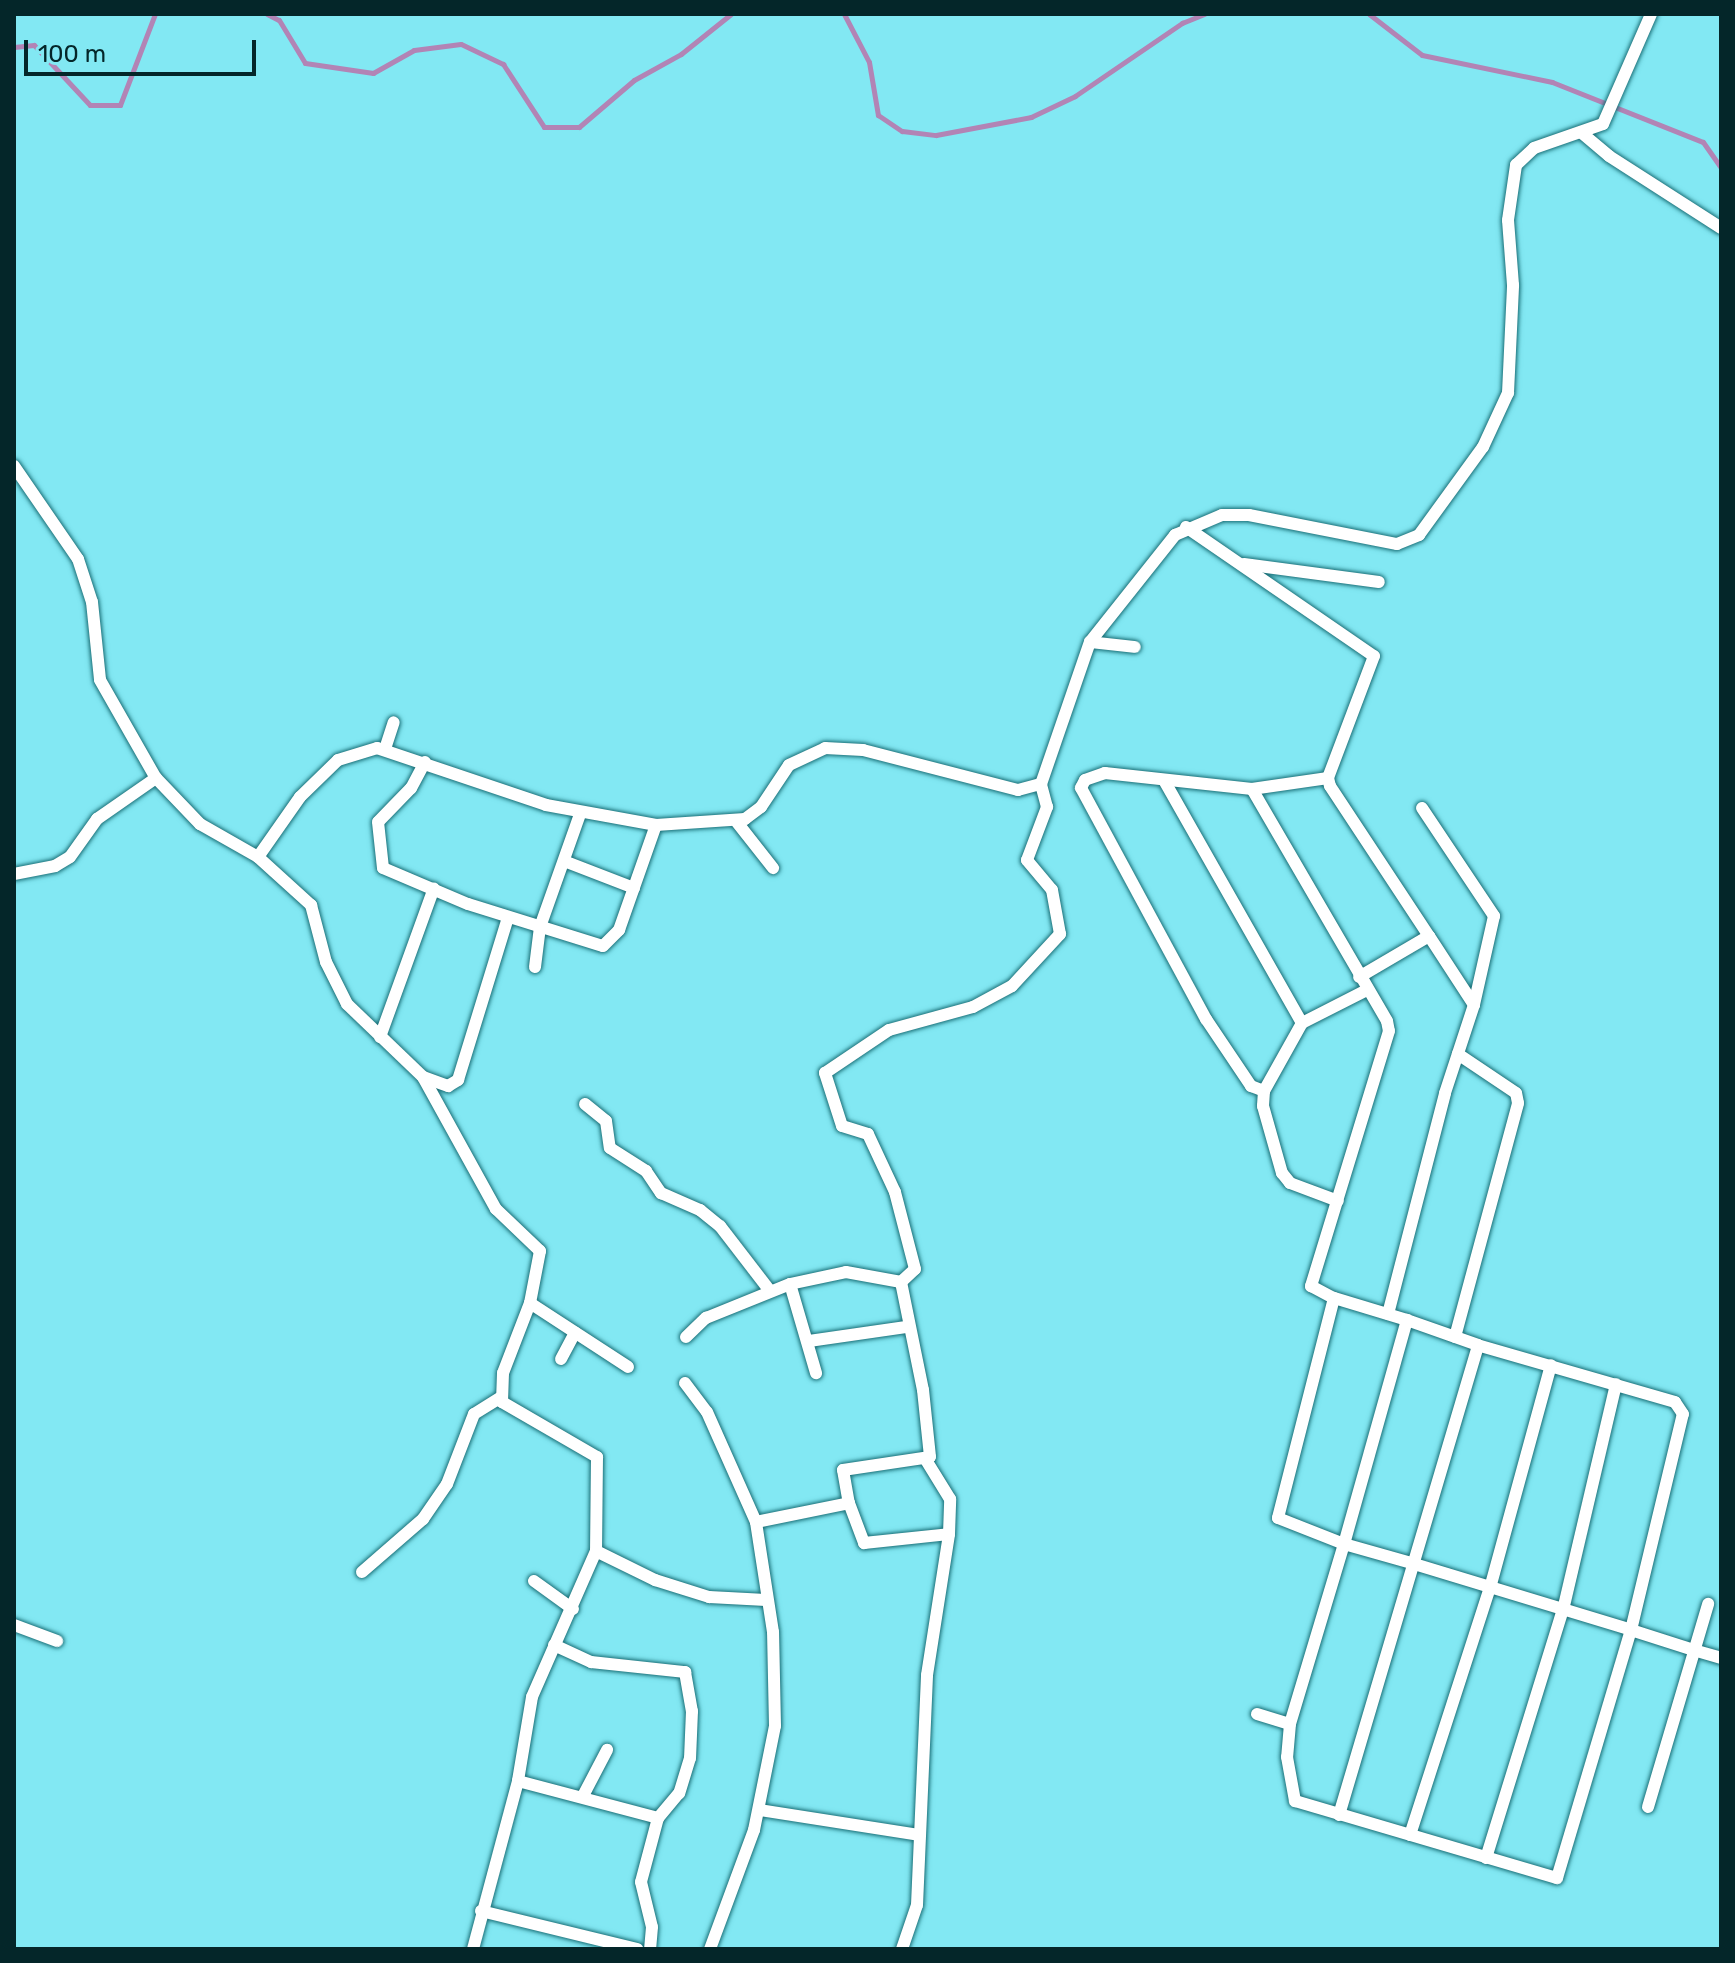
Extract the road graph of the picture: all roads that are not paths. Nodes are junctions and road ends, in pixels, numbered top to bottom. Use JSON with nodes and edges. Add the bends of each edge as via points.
{"nodes":[{"id":1,"x":1651,"y":14,"type":"edge"},
{"id":2,"x":1583,"y":134,"type":"junction"},
{"id":3,"x":1721,"y":228,"type":"edge"},
{"id":4,"x":14,"y":466,"type":"edge"},
{"id":5,"x":1186,"y":527,"type":"junction"},
{"id":6,"x":1241,"y":564,"type":"junction"},
{"id":7,"x":1379,"y":582,"type":"dead end"},
{"id":8,"x":1090,"y":642,"type":"junction"},
{"id":9,"x":1135,"y":647,"type":"dead end"},
{"id":10,"x":394,"y":722,"type":"dead end"},
{"id":11,"x":385,"y":749,"type":"junction"},
{"id":12,"x":425,"y":762,"type":"junction"},
{"id":13,"x":156,"y":778,"type":"junction"},
{"id":14,"x":1328,"y":778,"type":"junction"},
{"id":15,"x":1165,"y":782,"type":"junction"},
{"id":16,"x":1042,"y":789,"type":"junction"},
{"id":17,"x":1252,"y":789,"type":"junction"},
{"id":18,"x":1422,"y":808,"type":"dead end"},
{"id":19,"x":580,"y":814,"type":"junction"},
{"id":20,"x":736,"y":821,"type":"junction"},
{"id":21,"x":656,"y":825,"type":"junction"},
{"id":22,"x":258,"y":857,"type":"junction"},
{"id":23,"x":564,"y":861,"type":"junction"},
{"id":24,"x":773,"y":868,"type":"dead end"},
{"id":25,"x":14,"y":874,"type":"edge"},
{"id":26,"x":434,"y":888,"type":"junction"},
{"id":27,"x":634,"y":888,"type":"junction"},
{"id":28,"x":508,"y":917,"type":"junction"},
{"id":29,"x":540,"y":927,"type":"junction"},
{"id":30,"x":1429,"y":936,"type":"junction"},
{"id":31,"x":535,"y":967,"type":"dead end"},
{"id":32,"x":1359,"y":977,"type":"junction"},
{"id":33,"x":1367,"y":990,"type":"junction"},
{"id":34,"x":1474,"y":1005,"type":"junction"},
{"id":35,"x":1302,"y":1023,"type":"junction"},
{"id":36,"x":380,"y":1037,"type":"junction"},
{"id":37,"x":1458,"y":1054,"type":"junction"},
{"id":38,"x":423,"y":1077,"type":"junction"},
{"id":39,"x":1264,"y":1091,"type":"junction"},
{"id":40,"x":585,"y":1104,"type":"dead end"},
{"id":41,"x":1338,"y":1201,"type":"junction"},
{"id":42,"x":901,"y":1282,"type":"junction"},
{"id":43,"x":790,"y":1284,"type":"junction"},
{"id":44,"x":770,"y":1291,"type":"junction"},
{"id":45,"x":1334,"y":1298,"type":"junction"},
{"id":46,"x":530,"y":1303,"type":"junction"},
{"id":47,"x":1388,"y":1314,"type":"junction"},
{"id":48,"x":1407,"y":1320,"type":"junction"},
{"id":49,"x":906,"y":1327,"type":"junction"},
{"id":50,"x":575,"y":1333,"type":"junction"},
{"id":51,"x":686,"y":1337,"type":"dead end"},
{"id":52,"x":1455,"y":1337,"type":"junction"},
{"id":53,"x":809,"y":1341,"type":"junction"},
{"id":54,"x":1478,"y":1345,"type":"junction"},
{"id":55,"x":561,"y":1359,"type":"dead end"},
{"id":56,"x":1551,"y":1365,"type":"junction"},
{"id":57,"x":628,"y":1367,"type":"dead end"},
{"id":58,"x":816,"y":1373,"type":"dead end"},
{"id":59,"x":685,"y":1383,"type":"dead end"},
{"id":60,"x":1616,"y":1384,"type":"junction"},
{"id":61,"x":501,"y":1397,"type":"junction"},
{"id":62,"x":926,"y":1460,"type":"junction"},
{"id":63,"x":849,"y":1503,"type":"junction"},
{"id":64,"x":756,"y":1522,"type":"junction"},
{"id":65,"x":949,"y":1534,"type":"junction"},
{"id":66,"x":1344,"y":1544,"type":"junction"},
{"id":67,"x":596,"y":1551,"type":"junction"},
{"id":68,"x":1411,"y":1563,"type":"junction"},
{"id":69,"x":362,"y":1572,"type":"dead end"},
{"id":70,"x":534,"y":1581,"type":"dead end"},
{"id":71,"x":1490,"y":1588,"type":"junction"},
{"id":72,"x":766,"y":1600,"type":"junction"},
{"id":73,"x":1708,"y":1604,"type":"dead end"},
{"id":74,"x":573,"y":1609,"type":"junction"},
{"id":75,"x":1563,"y":1610,"type":"junction"},
{"id":76,"x":14,"y":1625,"type":"edge"},
{"id":77,"x":1631,"y":1630,"type":"junction"},
{"id":78,"x":57,"y":1641,"type":"dead end"},
{"id":79,"x":554,"y":1645,"type":"junction"},
{"id":80,"x":1697,"y":1651,"type":"junction"},
{"id":81,"x":1721,"y":1658,"type":"edge"},
{"id":82,"x":1257,"y":1714,"type":"dead end"},
{"id":83,"x":1290,"y":1724,"type":"junction"},
{"id":84,"x":607,"y":1750,"type":"dead end"},
{"id":85,"x":518,"y":1781,"type":"junction"},
{"id":86,"x":584,"y":1794,"type":"junction"},
{"id":87,"x":1648,"y":1807,"type":"dead end"},
{"id":88,"x":760,"y":1810,"type":"junction"},
{"id":89,"x":1339,"y":1815,"type":"junction"},
{"id":90,"x":658,"y":1818,"type":"junction"},
{"id":91,"x":919,"y":1835,"type":"junction"},
{"id":92,"x":1410,"y":1835,"type":"junction"},
{"id":93,"x":1486,"y":1858,"type":"junction"},
{"id":94,"x":481,"y":1911,"type":"junction"},
{"id":95,"x":473,"y":1949,"type":"edge"},
{"id":96,"x":637,"y":1949,"type":"edge"},
{"id":97,"x":650,"y":1949,"type":"edge"},
{"id":98,"x":710,"y":1949,"type":"edge"},
{"id":99,"x":902,"y":1949,"type":"edge"}],
"edges":[{"from":1,"to":2,"type":"street","via":[[1608,116],[1599,128]]},
{"from":2,"to":3,"type":"street"},
{"from":2,"to":5,"type":"street","via":[[1534,148],[1516,165],[1508,220],[1513,285],[1508,393],[1483,447],[1419,535],[1397,544],[1249,515],[1222,515]]},
{"from":4,"to":13,"type":"street","via":[[78,559],[92,602],[100,680]]},
{"from":5,"to":6,"type":"street"},
{"from":5,"to":8,"type":"street"},
{"from":6,"to":7,"type":"street"},
{"from":6,"to":14,"type":"street","via":[[1373,653]]},
{"from":8,"to":9,"type":"street"},
{"from":8,"to":16,"type":"street"},
{"from":10,"to":11,"type":"street"},
{"from":11,"to":12,"type":"street"},
{"from":11,"to":22,"type":"street","via":[[358,751],[338,760],[300,797]]},
{"from":12,"to":19,"type":"street"},
{"from":12,"to":26,"type":"street","via":[[411,788],[380,816],[379,861],[383,868]]},
{"from":13,"to":22,"type":"street","via":[[200,824]]},
{"from":13,"to":25,"type":"street","via":[[97,819],[70,857],[55,866]]},
{"from":14,"to":17,"type":"street"},
{"from":14,"to":30,"type":"street"},
{"from":15,"to":17,"type":"street"},
{"from":15,"to":35,"type":"street"},
{"from":15,"to":39,"type":"street","via":[[1105,773],[1085,780],[1081,788],[1206,1019],[1251,1086]]},
{"from":16,"to":20,"type":"street","via":[[1018,790],[839,747],[807,752],[780,775],[754,814]]},
{"from":16,"to":42,"type":"street","via":[[1047,807],[1027,863],[1052,890],[1062,928],[1027,974],[973,1007],[879,1035],[825,1073],[842,1126],[868,1134],[891,1182],[915,1269]]},
{"from":17,"to":32,"type":"street"},
{"from":18,"to":34,"type":"street","via":[[1494,916]]},
{"from":19,"to":21,"type":"street"},
{"from":19,"to":23,"type":"street"},
{"from":20,"to":21,"type":"street"},
{"from":20,"to":24,"type":"street"},
{"from":21,"to":27,"type":"street"},
{"from":22,"to":36,"type":"street","via":[[311,905],[339,993]]},
{"from":23,"to":27,"type":"street"},
{"from":23,"to":29,"type":"street"},
{"from":26,"to":28,"type":"street"},
{"from":26,"to":36,"type":"street"},
{"from":27,"to":29,"type":"street","via":[[619,930],[607,946]]},
{"from":28,"to":29,"type":"street"},
{"from":28,"to":38,"type":"street","via":[[458,1080],[448,1086]]},
{"from":29,"to":31,"type":"street"},
{"from":30,"to":32,"type":"street"},
{"from":30,"to":34,"type":"street"},
{"from":32,"to":33,"type":"street"},
{"from":33,"to":35,"type":"street"},
{"from":33,"to":41,"type":"street","via":[[1389,1031]]},
{"from":34,"to":37,"type":"street"},
{"from":35,"to":39,"type":"street"},
{"from":36,"to":38,"type":"street"},
{"from":37,"to":47,"type":"street"},
{"from":37,"to":52,"type":"street","via":[[1516,1093],[1518,1103]]},
{"from":38,"to":46,"type":"street","via":[[496,1209],[538,1245],[542,1258]]},
{"from":39,"to":41,"type":"street","via":[[1263,1106],[1282,1173],[1290,1183]]},
{"from":40,"to":44,"type":"street","via":[[606,1121],[610,1148],[646,1171],[661,1193],[700,1210],[720,1226]]},
{"from":41,"to":45,"type":"street","via":[[1311,1286]]},
{"from":42,"to":43,"type":"street","via":[[846,1272]]},
{"from":42,"to":49,"type":"street"},
{"from":43,"to":44,"type":"street"},
{"from":43,"to":53,"type":"street"},
{"from":44,"to":51,"type":"street","via":[[706,1318]]},
{"from":45,"to":47,"type":"street"},
{"from":45,"to":66,"type":"street","via":[[1277,1513],[1287,1523]]},
{"from":46,"to":50,"type":"street"},
{"from":46,"to":61,"type":"street","via":[[510,1338]]},
{"from":47,"to":48,"type":"street"},
{"from":48,"to":52,"type":"street"},
{"from":48,"to":66,"type":"street"},
{"from":49,"to":53,"type":"street"},
{"from":49,"to":62,"type":"street","via":[[923,1390],[931,1452]]},
{"from":50,"to":55,"type":"street"},
{"from":50,"to":57,"type":"street"},
{"from":52,"to":54,"type":"street"},
{"from":53,"to":58,"type":"street"},
{"from":54,"to":56,"type":"street"},
{"from":54,"to":68,"type":"street"},
{"from":56,"to":60,"type":"street"},
{"from":56,"to":71,"type":"street"},
{"from":59,"to":64,"type":"street","via":[[707,1412]]},
{"from":60,"to":75,"type":"street"},
{"from":60,"to":77,"type":"street","via":[[1675,1402],[1683,1414]]},
{"from":61,"to":67,"type":"street","via":[[512,1410],[597,1457]]},
{"from":61,"to":69,"type":"street","via":[[474,1414],[447,1484],[423,1519]]},
{"from":62,"to":63,"type":"street","via":[[843,1470]]},
{"from":62,"to":65,"type":"street","via":[[950,1499]]},
{"from":63,"to":64,"type":"street"},
{"from":63,"to":65,"type":"street","via":[[864,1543]]},
{"from":64,"to":72,"type":"street"},
{"from":65,"to":91,"type":"street","via":[[927,1675]]},
{"from":66,"to":68,"type":"street"},
{"from":66,"to":83,"type":"street"},
{"from":67,"to":72,"type":"street","via":[[655,1580],[709,1597]]},
{"from":67,"to":74,"type":"street"},
{"from":68,"to":71,"type":"street"},
{"from":68,"to":89,"type":"street"},
{"from":70,"to":74,"type":"street"},
{"from":71,"to":75,"type":"street"},
{"from":71,"to":92,"type":"street"},
{"from":72,"to":88,"type":"street","via":[[773,1632],[775,1726]]},
{"from":73,"to":80,"type":"street"},
{"from":74,"to":79,"type":"street"},
{"from":75,"to":77,"type":"street"},
{"from":75,"to":93,"type":"street"},
{"from":76,"to":78,"type":"street"},
{"from":77,"to":80,"type":"street"},
{"from":77,"to":93,"type":"street","via":[[1557,1878]]},
{"from":79,"to":85,"type":"street","via":[[532,1697]]},
{"from":79,"to":90,"type":"street","via":[[584,1661],[613,1667],[685,1672],[692,1711],[690,1758],[679,1793]]},
{"from":80,"to":81,"type":"street"},
{"from":80,"to":87,"type":"street"},
{"from":82,"to":83,"type":"street"},
{"from":83,"to":89,"type":"street","via":[[1287,1757],[1295,1801]]},
{"from":84,"to":86,"type":"street"},
{"from":85,"to":86,"type":"street"},
{"from":85,"to":94,"type":"street"},
{"from":86,"to":90,"type":"street"},
{"from":88,"to":91,"type":"street"},
{"from":88,"to":98,"type":"street"},
{"from":89,"to":92,"type":"street"},
{"from":90,"to":97,"type":"street","via":[[641,1882],[652,1927]]},
{"from":91,"to":99,"type":"street","via":[[917,1905]]},
{"from":92,"to":93,"type":"street"},
{"from":94,"to":95,"type":"street"},
{"from":94,"to":96,"type":"street"}]}
